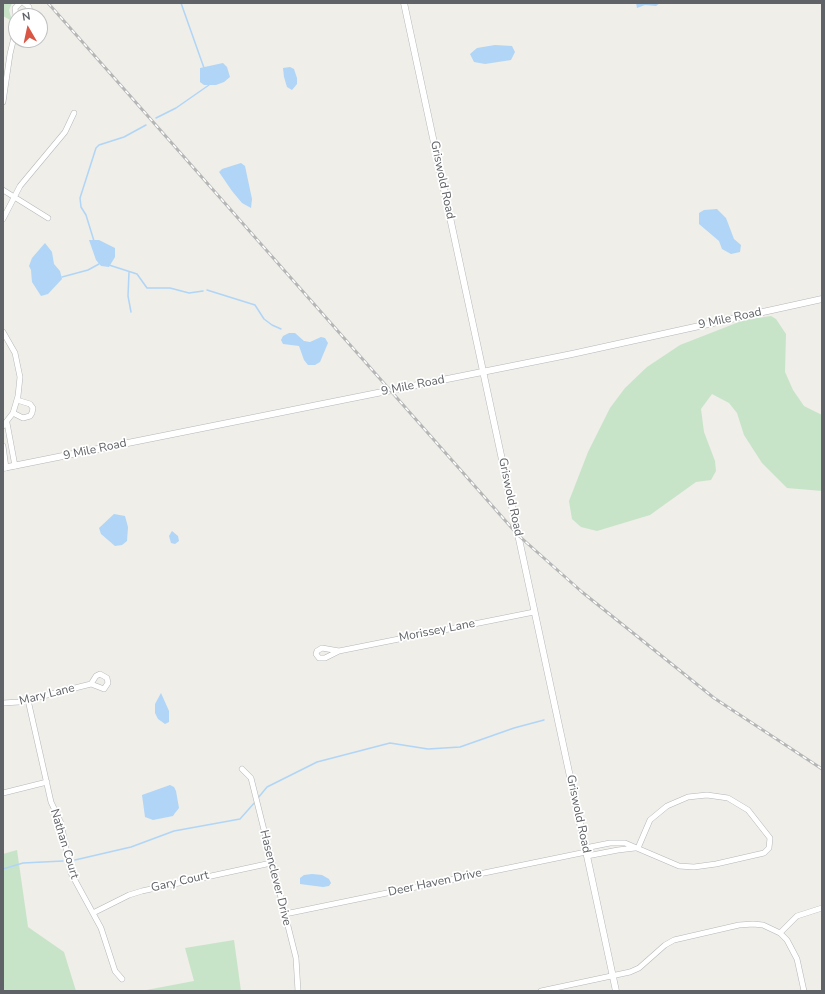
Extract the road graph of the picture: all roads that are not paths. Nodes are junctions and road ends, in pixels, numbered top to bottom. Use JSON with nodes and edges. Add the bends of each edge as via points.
{"nodes":[{"id":1,"x":404,"y":3,"type":"edge"},
{"id":2,"x":11,"y":48,"type":"edge"},
{"id":3,"x":3,"y":102,"type":"edge"},
{"id":4,"x":74,"y":113,"type":"dead end"},
{"id":5,"x":3,"y":190,"type":"edge"},
{"id":6,"x":14,"y":196,"type":"junction"},
{"id":7,"x":48,"y":218,"type":"dead end"},
{"id":8,"x":3,"y":219,"type":"edge"},
{"id":9,"x":822,"y":299,"type":"edge"},
{"id":10,"x":3,"y":332,"type":"edge"},
{"id":11,"x":483,"y":372,"type":"junction"},
{"id":12,"x":17,"y":400,"type":"junction"},
{"id":13,"x":13,"y":413,"type":"junction"},
{"id":14,"x":5,"y":425,"type":"edge"},
{"id":15,"x":3,"y":446,"type":"edge"},
{"id":16,"x":15,"y":466,"type":"junction"},
{"id":17,"x":5,"y":468,"type":"edge"},
{"id":18,"x":534,"y":612,"type":"junction"},
{"id":19,"x":339,"y":651,"type":"dead end"},
{"id":20,"x":91,"y":684,"type":"dead end"},
{"id":21,"x":28,"y":700,"type":"junction"},
{"id":22,"x":3,"y":703,"type":"edge"},
{"id":23,"x":242,"y":770,"type":"dead end"},
{"id":24,"x":47,"y":782,"type":"junction"},
{"id":25,"x":3,"y":793,"type":"edge"},
{"id":26,"x":638,"y":848,"type":"junction"},
{"id":27,"x":586,"y":852,"type":"junction"},
{"id":28,"x":270,"y":862,"type":"junction"},
{"id":29,"x":822,"y":908,"type":"edge"},
{"id":30,"x":93,"y":913,"type":"junction"},
{"id":31,"x":284,"y":914,"type":"junction"},
{"id":32,"x":780,"y":932,"type":"junction"},
{"id":33,"x":612,"y":976,"type":"junction"},
{"id":34,"x":122,"y":979,"type":"dead end"},
{"id":35,"x":298,"y":991,"type":"edge"},
{"id":36,"x":541,"y":991,"type":"edge"},
{"id":37,"x":616,"y":991,"type":"edge"},
{"id":38,"x":804,"y":991,"type":"edge"}],
"edges":[{"from":1,"to":11,"type":"street","name":"Griswold Road"},
{"from":2,"to":3,"type":"street"},
{"from":4,"to":6,"type":"street","via":[[65,132]]},
{"from":5,"to":6,"type":"street"},
{"from":6,"to":7,"type":"street"},
{"from":6,"to":8,"type":"street"},
{"from":9,"to":11,"type":"street","name":"9 Mile Road"},
{"from":10,"to":12,"type":"street","via":[[17,361],[20,378]]},
{"from":11,"to":16,"type":"street","name":"9 Mile Road"},
{"from":11,"to":18,"type":"street","name":"Griswold Road"},
{"from":12,"to":13,"type":"street"},
{"from":12,"to":13,"type":"street","via":[[30,404],[33,408],[32,414],[23,418]]},
{"from":13,"to":14,"type":"street"},
{"from":14,"to":16,"type":"street"},
{"from":15,"to":17,"type":"street"},
{"from":16,"to":17,"type":"street","name":"9 Mile Road"},
{"from":18,"to":19,"type":"street","name":"Morissey Lane"},
{"from":18,"to":27,"type":"street","name":"Griswold Road"},
{"from":20,"to":21,"type":"street","name":"Mary Lane"},
{"from":21,"to":22,"type":"street","name":"Mary Lane"},
{"from":21,"to":24,"type":"street","name":"Nathan Court"},
{"from":23,"to":28,"type":"street","name":"Hasenclever Drive","via":[[251,778]]},
{"from":24,"to":25,"type":"street"},
{"from":24,"to":30,"type":"street","name":"Nathan Court","via":[[51,802],[60,823],[71,873]]},
{"from":26,"to":26,"type":"street","via":[[650,820],[667,806],[688,797],[707,795],[728,798],[748,810],[770,838],[769,848],[764,853],[694,868],[679,866]]},
{"from":26,"to":27,"type":"street"},
{"from":26,"to":27,"type":"street","via":[[625,843],[615,843]]},
{"from":27,"to":31,"type":"street","name":"Deer Haven Drive"},
{"from":27,"to":33,"type":"street","name":"Griswold Road"},
{"from":28,"to":30,"type":"street","name":"Gary Court","via":[[142,891]]},
{"from":28,"to":31,"type":"street","name":"Hasenclever Drive"},
{"from":29,"to":32,"type":"street","via":[[797,916]]},
{"from":30,"to":34,"type":"street","name":"Nathan Court","via":[[101,928],[115,971]]},
{"from":31,"to":35,"type":"street","name":"Hasenclever Drive","via":[[296,958]]},
{"from":32,"to":33,"type":"street","via":[[763,926],[739,925],[674,940],[639,968]]},
{"from":32,"to":38,"type":"street","via":[[794,950]]},
{"from":33,"to":36,"type":"street"},
{"from":33,"to":37,"type":"street","name":"Griswold Road"}]}
